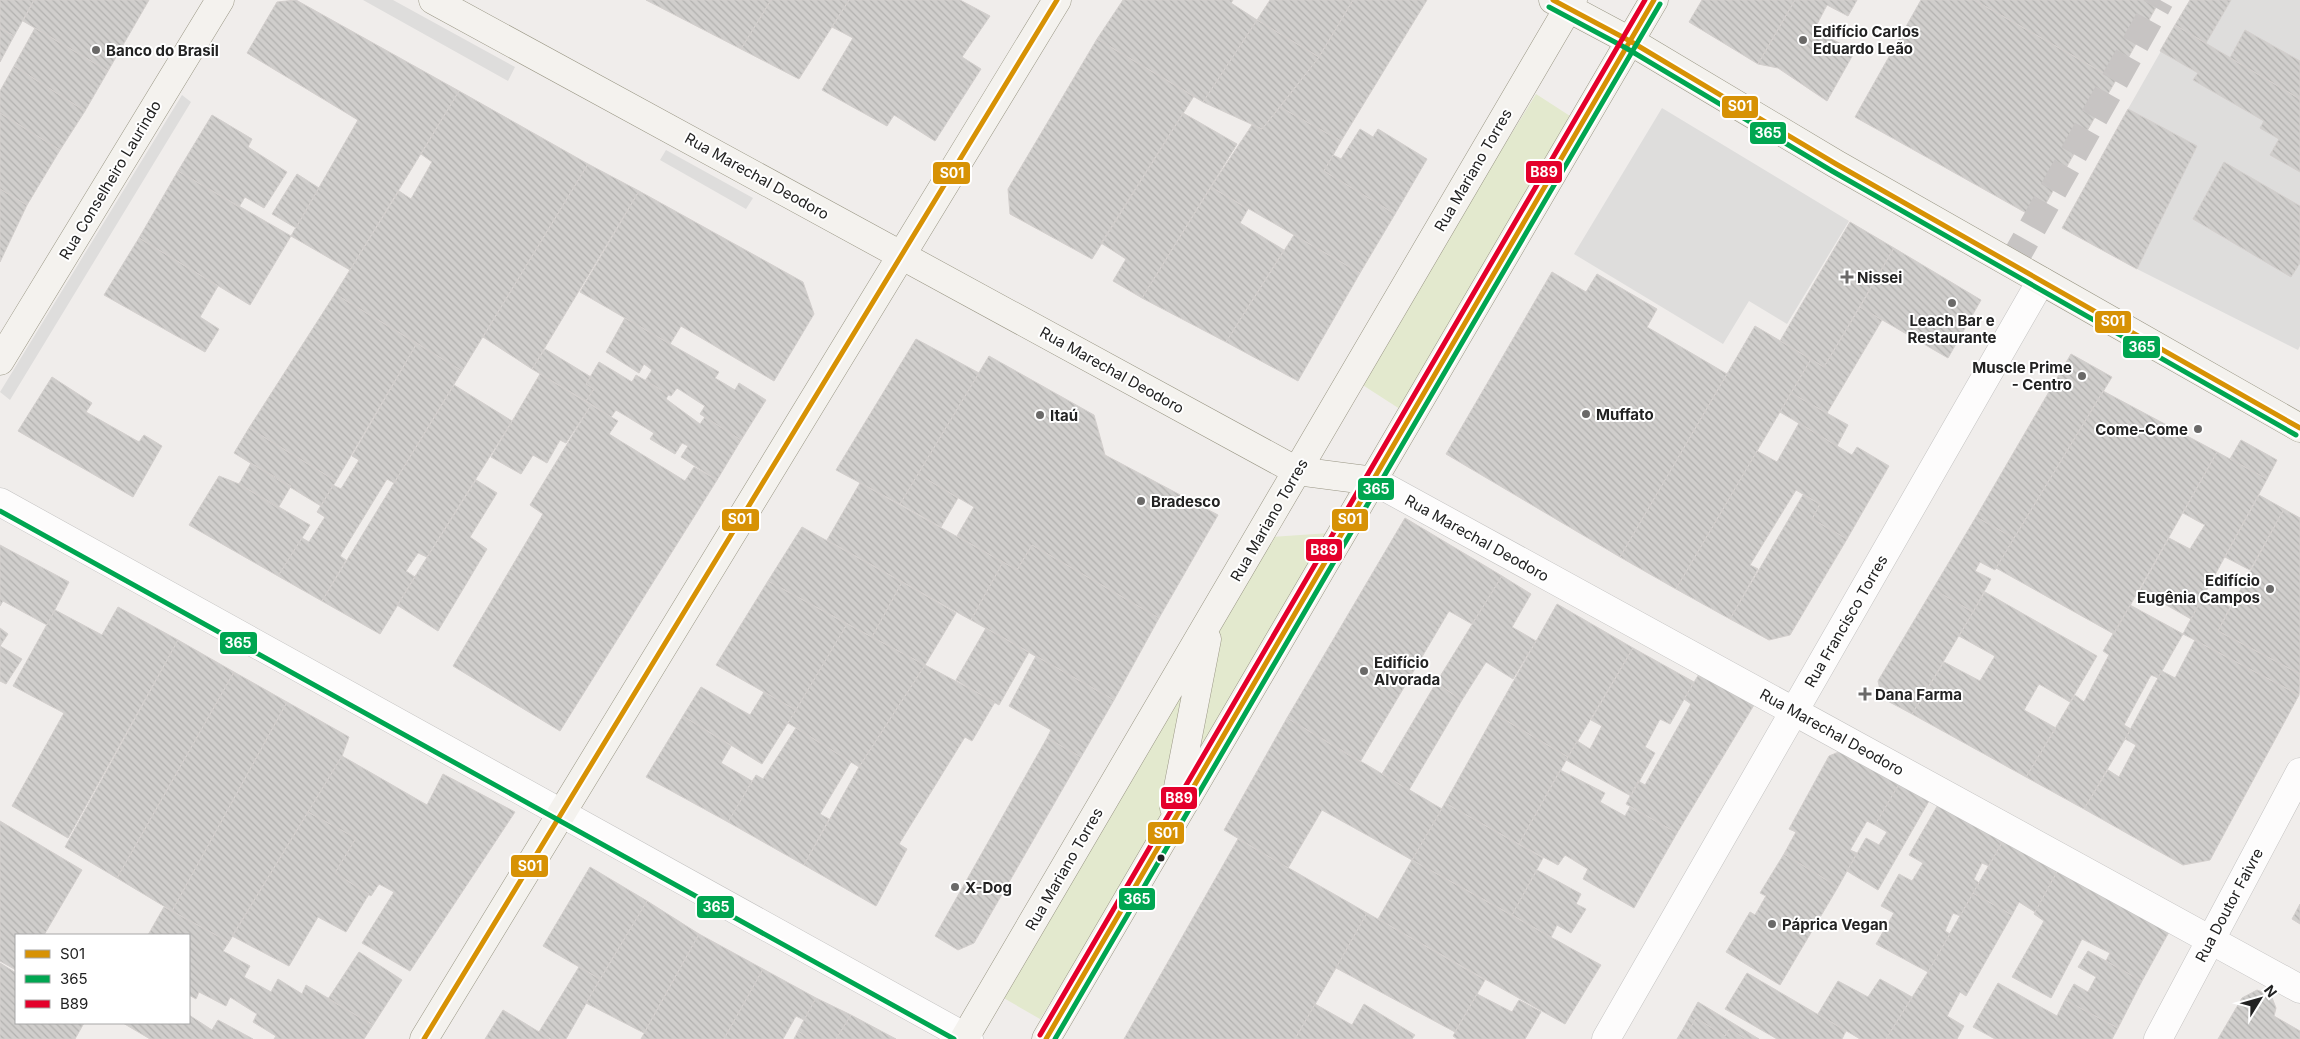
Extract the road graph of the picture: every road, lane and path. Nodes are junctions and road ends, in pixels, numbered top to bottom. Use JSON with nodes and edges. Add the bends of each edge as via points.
{"nodes":[{"id":1,"x":220,"y":0,"type":"edge"},
{"id":2,"x":433,"y":0,"type":"edge"},
{"id":3,"x":1057,"y":0,"type":"edge"},
{"id":4,"x":1654,"y":0,"type":"edge"},
{"id":5,"x":1565,"y":3,"type":"edge"},
{"id":6,"x":1630,"y":41,"type":"junction"},
{"id":7,"x":902,"y":255,"type":"junction"},
{"id":8,"x":2041,"y":281,"type":"junction"},
{"id":9,"x":0,"y":361,"type":"edge"},
{"id":10,"x":2300,"y":428,"type":"edge"},
{"id":11,"x":1297,"y":471,"type":"junction"},
{"id":12,"x":1374,"y":481,"type":"junction"},
{"id":13,"x":0,"y":502,"type":"edge"},
{"id":14,"x":1211,"y":618,"type":"junction"},
{"id":15,"x":1795,"y":711,"type":"junction"},
{"id":16,"x":2300,"y":772,"type":"edge"},
{"id":17,"x":562,"y":814,"type":"junction"},
{"id":18,"x":1170,"y":829,"type":"junction"},
{"id":19,"x":2211,"y":940,"type":"junction"},
{"id":20,"x":2300,"y":988,"type":"edge"},
{"id":21,"x":966,"y":1038,"type":"edge"},
{"id":22,"x":424,"y":1039,"type":"edge"},
{"id":23,"x":1046,"y":1039,"type":"edge"},
{"id":24,"x":1606,"y":1039,"type":"edge"},
{"id":25,"x":2158,"y":1039,"type":"edge"}],
"edges":[{"from":1,"to":9,"type":"main road","name":"Rua Conselheiro Laurindo"},
{"from":2,"to":7,"type":"main road","name":"Rua Marechal Deodoro"},
{"from":3,"to":7,"type":"main road"},
{"from":4,"to":6,"type":"main road"},
{"from":5,"to":6,"type":"main road"},
{"from":5,"to":11,"type":"main road","name":"Rua Mariano Torres"},
{"from":6,"to":8,"type":"main road"},
{"from":6,"to":12,"type":"main road"},
{"from":7,"to":11,"type":"main road","name":"Rua Marechal Deodoro"},
{"from":7,"to":17,"type":"main road"},
{"from":8,"to":10,"type":"main road"},
{"from":8,"to":15,"type":"street","name":"Rua Francisco Torres"},
{"from":11,"to":12,"type":"main road","name":"Rua Marechal Deodoro"},
{"from":11,"to":14,"type":"main road","name":"Rua Mariano Torres"},
{"from":12,"to":15,"type":"street","name":"Rua Marechal Deodoro"},
{"from":12,"to":18,"type":"main road"},
{"from":13,"to":17,"type":"street"},
{"from":14,"to":18,"type":"main road"},
{"from":14,"to":21,"type":"main road","name":"Rua Mariano Torres"},
{"from":15,"to":19,"type":"street","name":"Rua Marechal Deodoro"},
{"from":15,"to":24,"type":"street","name":"Rua Francisco Torres"},
{"from":16,"to":19,"type":"street","name":"Rua Doutor Faivre"},
{"from":17,"to":21,"type":"street"},
{"from":17,"to":22,"type":"main road"},
{"from":18,"to":23,"type":"main road"},
{"from":19,"to":20,"type":"street","name":"Rua Marechal Deodoro"},
{"from":19,"to":25,"type":"street","name":"Rua Doutor Faivre"}]}
